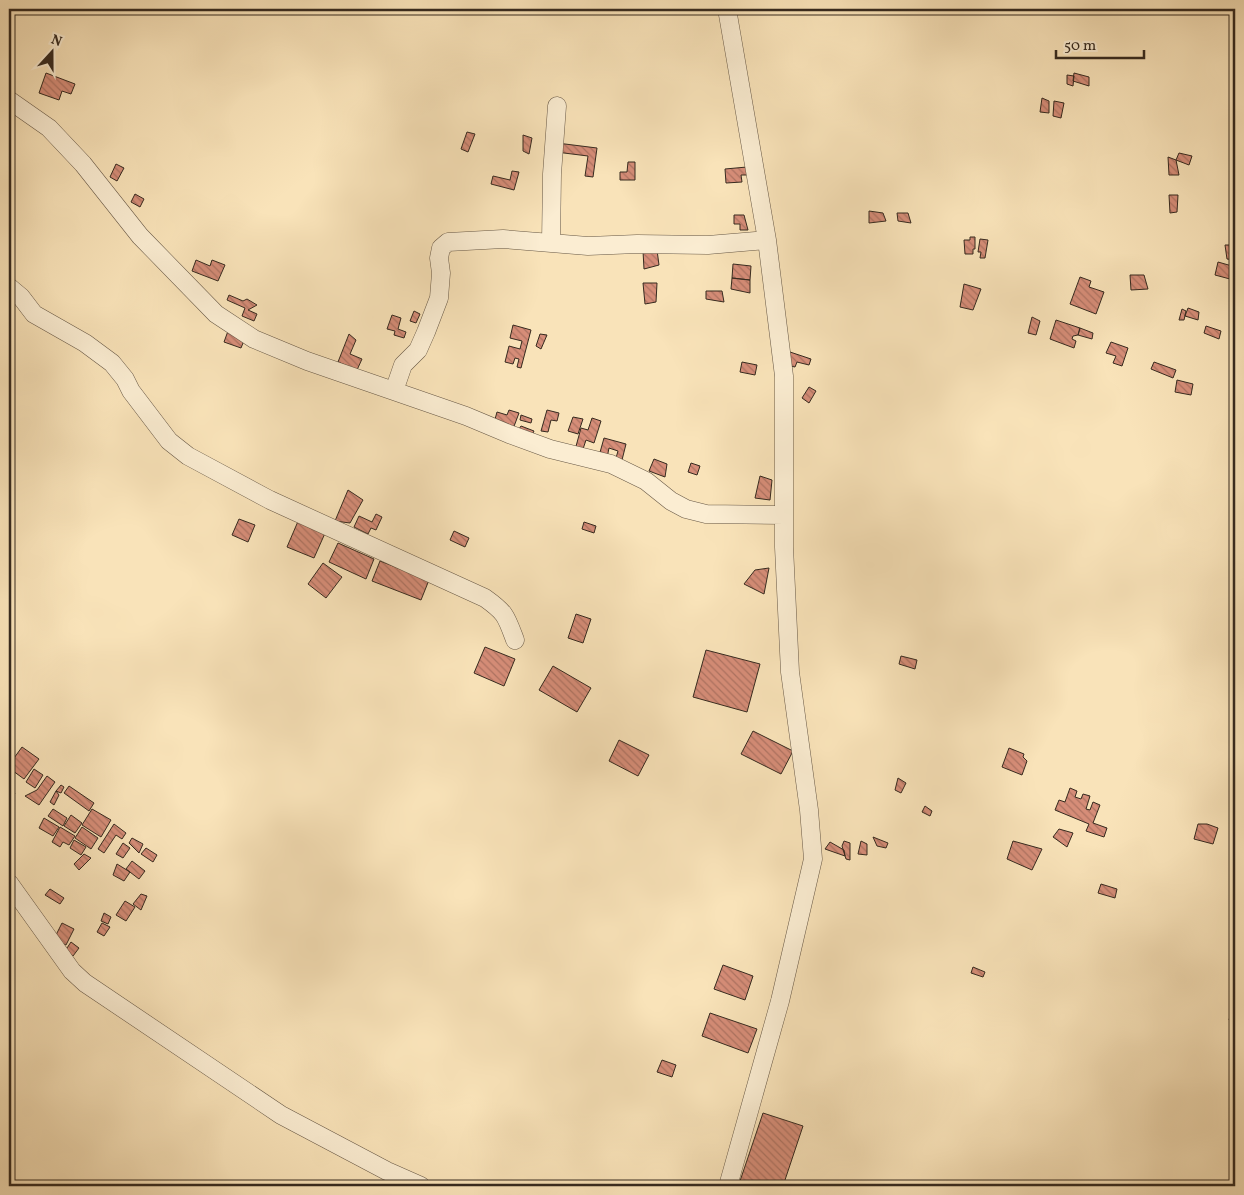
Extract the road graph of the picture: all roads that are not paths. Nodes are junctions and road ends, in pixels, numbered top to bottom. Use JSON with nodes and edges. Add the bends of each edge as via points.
{"nodes":[{"id":1,"x":727,"y":9,"type":"edge"},
{"id":2,"x":9,"y":100,"type":"edge"},
{"id":3,"x":558,"y":106,"type":"dead end"},
{"id":4,"x":767,"y":240,"type":"junction"},
{"id":5,"x":551,"y":242,"type":"junction"},
{"id":6,"x":9,"y":286,"type":"edge"},
{"id":7,"x":394,"y":391,"type":"junction"},
{"id":8,"x":784,"y":516,"type":"junction"},
{"id":9,"x":515,"y":640,"type":"dead end"},
{"id":10,"x":9,"y":883,"type":"edge"},
{"id":11,"x":421,"y":1186,"type":"edge"},
{"id":12,"x":728,"y":1186,"type":"edge"}],
"edges":[{"from":1,"to":4,"type":"street"},
{"from":2,"to":7,"type":"street","via":[[63,142],[140,236],[216,314],[254,339],[306,361]]},
{"from":3,"to":5,"type":"street"},
{"from":4,"to":5,"type":"street","via":[[708,245],[588,246]]},
{"from":4,"to":8,"type":"street","via":[[784,376]]},
{"from":5,"to":7,"type":"street","via":[[448,242],[441,248],[439,298],[418,350],[403,365]]},
{"from":6,"to":9,"type":"street","via":[[34,314],[112,362],[169,441],[188,456],[270,500],[485,598],[506,617]]},
{"from":7,"to":8,"type":"street","via":[[550,449],[611,464],[646,482],[686,509],[706,514]]},
{"from":8,"to":12,"type":"street","via":[[790,672],[814,859],[780,1001]]},
{"from":10,"to":11,"type":"street","via":[[72,971],[85,983],[281,1115]]}]}
